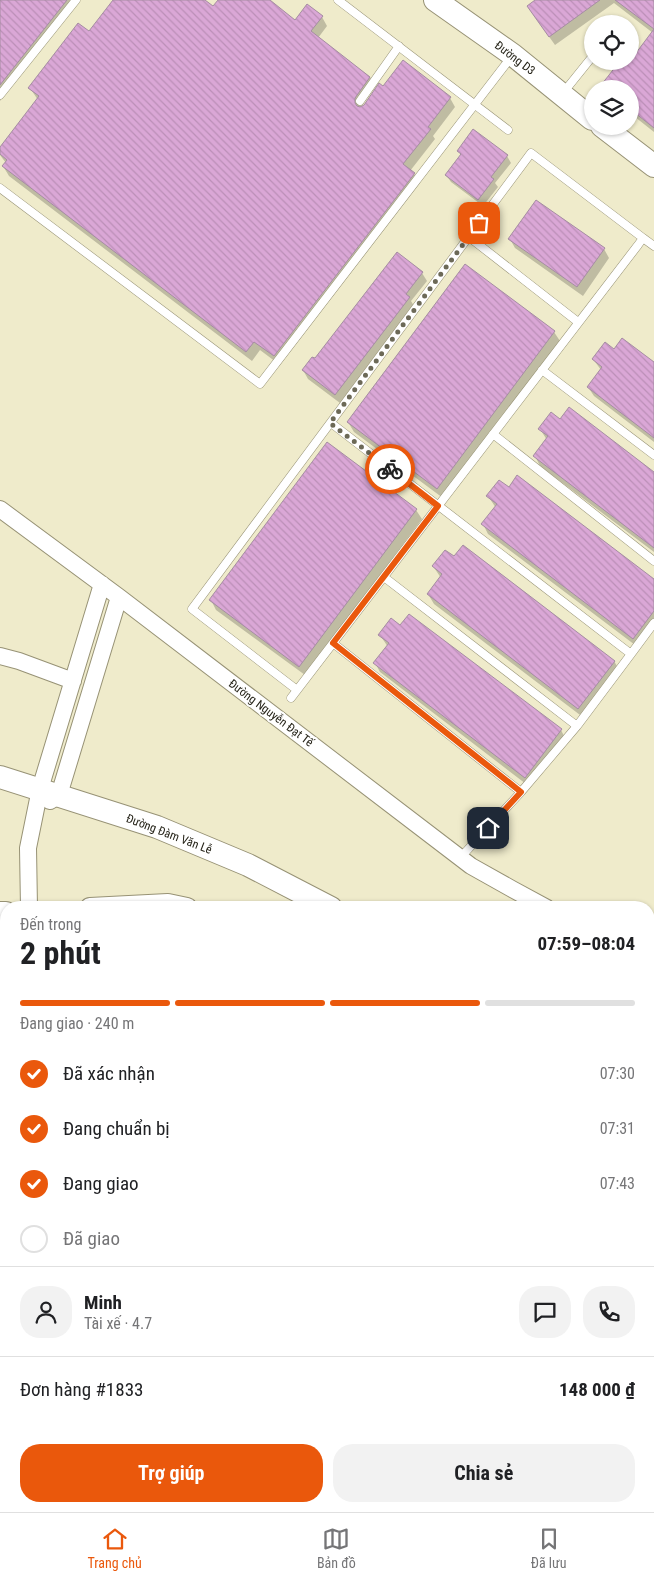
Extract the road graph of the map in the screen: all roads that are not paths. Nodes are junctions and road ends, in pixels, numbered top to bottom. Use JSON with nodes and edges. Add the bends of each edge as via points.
{"nodes":[{"id":1,"x":76,"y":0,"type":"edge"},
{"id":2,"x":338,"y":0,"type":"edge"},
{"id":3,"x":435,"y":0,"type":"edge"},
{"id":4,"x":398,"y":46,"type":"junction"},
{"id":5,"x":513,"y":55,"type":"junction"},
{"id":6,"x":584,"y":67,"type":"edge"},
{"id":7,"x":0,"y":95,"type":"edge"},
{"id":8,"x":562,"y":95,"type":"junction"},
{"id":9,"x":360,"y":101,"type":"dead end"},
{"id":10,"x":476,"y":104,"type":"junction"},
{"id":11,"x":584,"y":112,"type":"edge"},
{"id":12,"x":508,"y":130,"type":"dead end"},
{"id":13,"x":614,"y":135,"type":"edge"},
{"id":14,"x":654,"y":166,"type":"edge"},
{"id":15,"x":0,"y":188,"type":"edge"},
{"id":16,"x":468,"y":237,"type":"junction"},
{"id":17,"x":644,"y":238,"type":"junction"},
{"id":18,"x":654,"y":246,"type":"edge"},
{"id":19,"x":578,"y":322,"type":"junction"},
{"id":20,"x":542,"y":370,"type":"junction"},
{"id":21,"x":330,"y":423,"type":"junction"},
{"id":22,"x":493,"y":434,"type":"junction"},
{"id":23,"x":654,"y":455,"type":"edge"},
{"id":24,"x":438,"y":506,"type":"junction"},
{"id":25,"x":0,"y":509,"type":"edge"},
{"id":26,"x":654,"y":561,"type":"edge"},
{"id":27,"x":384,"y":577,"type":"junction"},
{"id":28,"x":102,"y":584,"type":"junction"},
{"id":29,"x":119,"y":597,"type":"junction"},
{"id":30,"x":654,"y":623,"type":"edge"},
{"id":31,"x":333,"y":643,"type":"junction"},
{"id":32,"x":0,"y":647,"type":"edge"},
{"id":33,"x":631,"y":654,"type":"junction"},
{"id":34,"x":0,"y":656,"type":"edge"},
{"id":35,"x":19,"y":661,"type":"junction"},
{"id":36,"x":73,"y":681,"type":"junction"},
{"id":37,"x":297,"y":690,"type":"junction"},
{"id":38,"x":291,"y":698,"type":"dead end"},
{"id":39,"x":577,"y":726,"type":"junction"},
{"id":40,"x":0,"y":777,"type":"edge"},
{"id":41,"x":50,"y":792,"type":"junction"},
{"id":42,"x":521,"y":792,"type":"junction"},
{"id":43,"x":460,"y":858,"type":"junction"},
{"id":44,"x":29,"y":901,"type":"edge"},
{"id":45,"x":317,"y":901,"type":"edge"},
{"id":46,"x":534,"y":901,"type":"edge"}],
"edges":[{"from":1,"to":7,"type":"lane"},
{"from":2,"to":4,"type":"lane"},
{"from":3,"to":5,"type":"main road","name":"Đường D3"},
{"from":4,"to":9,"type":"lane"},
{"from":4,"to":10,"type":"lane"},
{"from":5,"to":8,"type":"main road","name":"Đường D3"},
{"from":5,"to":10,"type":"lane"},
{"from":6,"to":8,"type":"lane"},
{"from":8,"to":11,"type":"main road","name":"Đường D3"},
{"from":10,"to":12,"type":"lane"},
{"from":10,"to":15,"type":"lane","via":[[260,384]]},
{"from":13,"to":14,"type":"main road"},
{"from":16,"to":17,"type":"lane","via":[[531,153]]},
{"from":16,"to":19,"type":"lane"},
{"from":16,"to":21,"type":"lane"},
{"from":17,"to":18,"type":"lane"},
{"from":17,"to":19,"type":"lane"},
{"from":19,"to":20,"type":"lane"},
{"from":20,"to":22,"type":"lane"},
{"from":20,"to":23,"type":"lane"},
{"from":21,"to":24,"type":"lane"},
{"from":21,"to":37,"type":"lane","via":[[192,609]]},
{"from":22,"to":24,"type":"lane"},
{"from":22,"to":26,"type":"lane"},
{"from":24,"to":27,"type":"lane"},
{"from":24,"to":33,"type":"lane"},
{"from":25,"to":28,"type":"street","name":"Đường Nguyễn Đạt Tế"},
{"from":27,"to":31,"type":"lane"},
{"from":27,"to":39,"type":"lane"},
{"from":28,"to":29,"type":"street","name":"Đường Nguyễn Đạt Tế"},
{"from":28,"to":36,"type":"street"},
{"from":29,"to":41,"type":"street"},
{"from":29,"to":43,"type":"street","name":"Đường Nguyễn Đạt Tế"},
{"from":30,"to":33,"type":"lane"},
{"from":31,"to":37,"type":"lane"},
{"from":31,"to":42,"type":"lane"},
{"from":32,"to":35,"type":"street"},
{"from":33,"to":39,"type":"lane"},
{"from":34,"to":35,"type":"street"},
{"from":35,"to":36,"type":"street"},
{"from":36,"to":41,"type":"street"},
{"from":37,"to":38,"type":"lane"},
{"from":39,"to":42,"type":"lane"},
{"from":40,"to":41,"type":"main road","name":"Đường Đàm Văn Lễ"},
{"from":41,"to":44,"type":"street","via":[[35,811],[28,848]]},
{"from":41,"to":45,"type":"main road","name":"Đường Đàm Văn Lễ","via":[[157,827],[248,865]]},
{"from":42,"to":43,"type":"lane"},
{"from":43,"to":46,"type":"street","name":"Đường Nguyễn Đạt Tế"}]}
